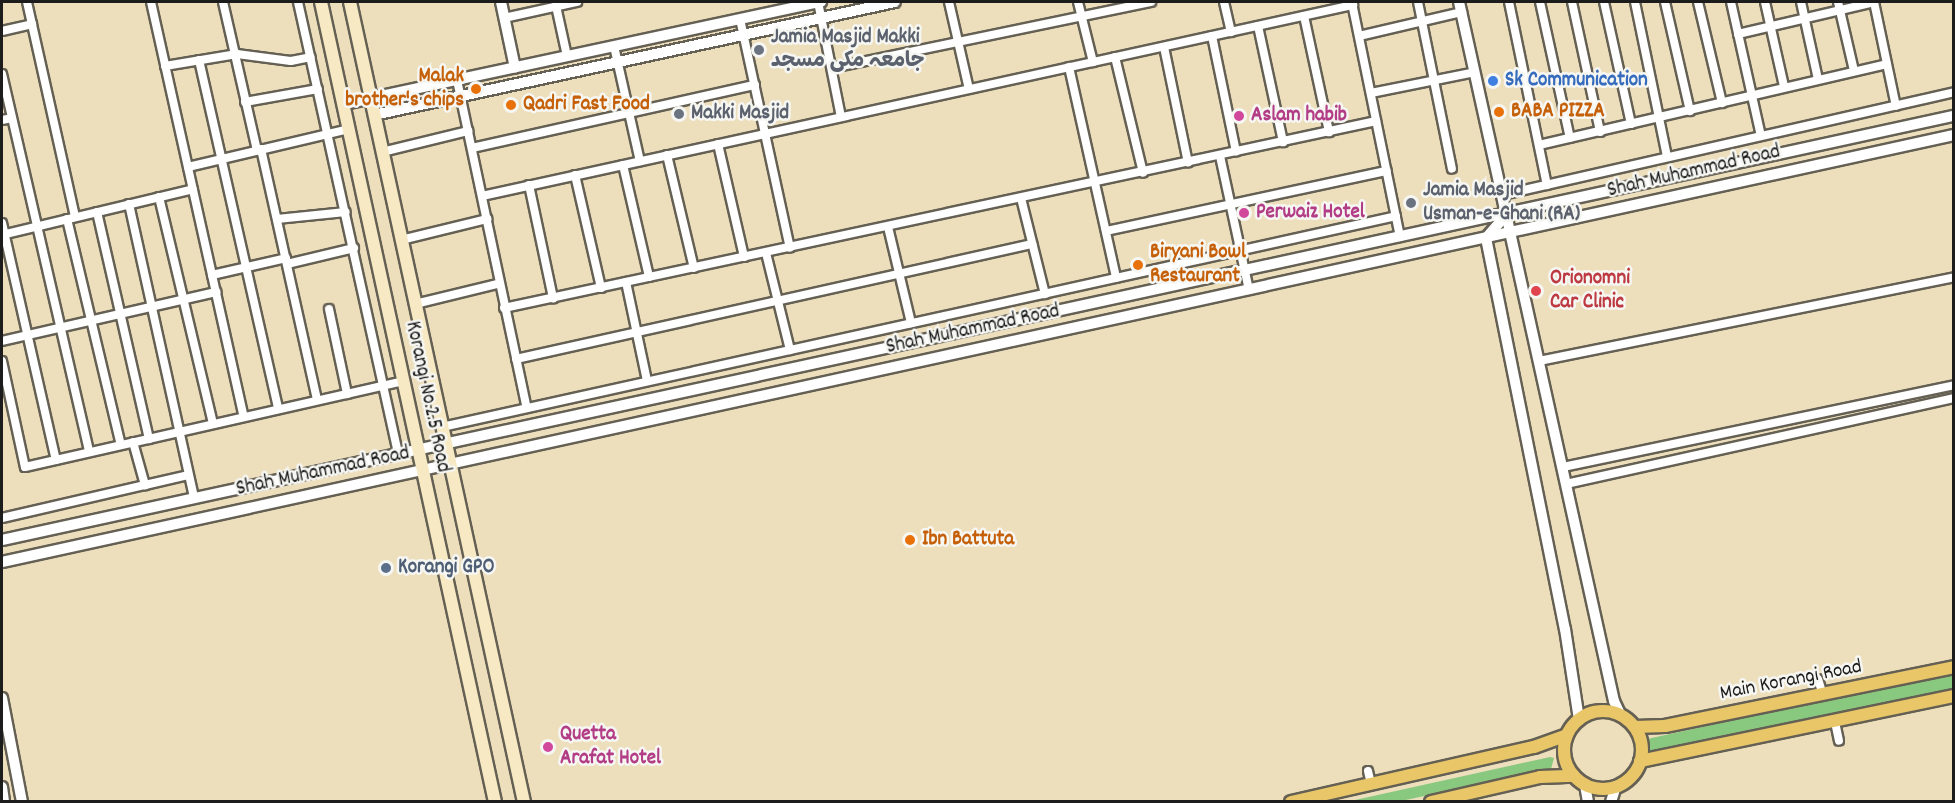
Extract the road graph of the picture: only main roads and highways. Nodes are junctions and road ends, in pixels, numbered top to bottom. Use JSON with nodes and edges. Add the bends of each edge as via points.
{"nodes":[{"id":1,"x":321,"y":2,"type":"edge"},
{"id":2,"x":350,"y":2,"type":"edge"},
{"id":3,"x":1953,"y":667,"type":"edge"},
{"id":4,"x":1953,"y":696,"type":"edge"},
{"id":5,"x":1635,"y":727,"type":"junction"},
{"id":6,"x":1567,"y":735,"type":"junction"},
{"id":7,"x":1640,"y":760,"type":"junction"},
{"id":8,"x":1574,"y":776,"type":"junction"},
{"id":9,"x":495,"y":801,"type":"edge"},
{"id":10,"x":524,"y":801,"type":"edge"},
{"id":11,"x":1291,"y":801,"type":"edge"},
{"id":12,"x":1431,"y":801,"type":"edge"}],
"edges":[{"from":1,"to":9,"type":"main road","name":"Korangi No.2.5 Road"},
{"from":2,"to":10,"type":"main road","name":"Korangi No.2.5 Road"},
{"from":3,"to":5,"type":"main road","name":"Main Korangi Road","via":[[1665,726]]},
{"from":4,"to":7,"type":"main road"},
{"from":5,"to":6,"type":"main road","via":[[1621,716],[1600,711],[1579,719]]},
{"from":5,"to":7,"type":"main road","via":[[1642,748]]},
{"from":6,"to":8,"type":"main road","via":[[1564,757]]},
{"from":6,"to":11,"type":"main road","via":[[1534,747]]},
{"from":7,"to":8,"type":"main road","via":[[1630,777],[1616,786],[1585,785]]},
{"from":8,"to":12,"type":"main road","via":[[1540,777]]}]}
